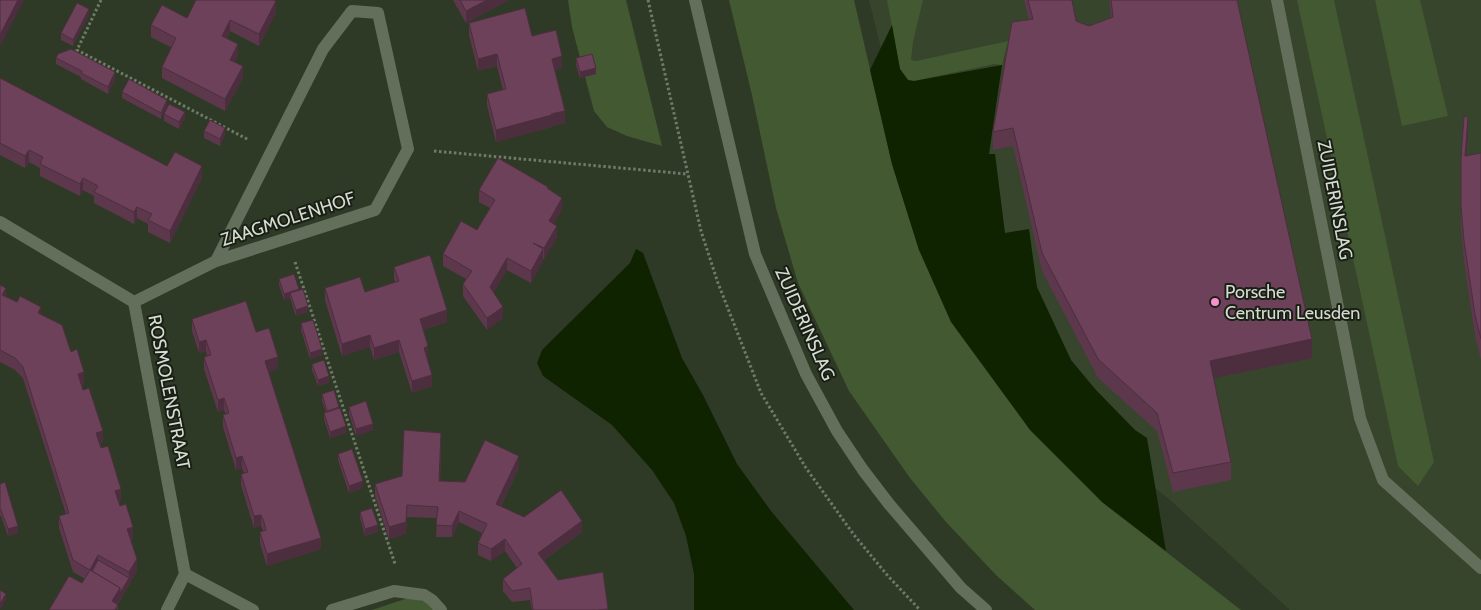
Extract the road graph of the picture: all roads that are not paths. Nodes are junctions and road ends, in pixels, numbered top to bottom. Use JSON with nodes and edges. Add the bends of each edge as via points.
{"nodes":[{"id":1,"x":695,"y":0,"type":"edge"},
{"id":2,"x":1277,"y":0,"type":"edge"},
{"id":3,"x":349,"y":5,"type":"edge"},
{"id":4,"x":0,"y":222,"type":"edge"},
{"id":5,"x":216,"y":261,"type":"junction"},
{"id":6,"x":134,"y":302,"type":"junction"},
{"id":7,"x":1481,"y":568,"type":"edge"},
{"id":8,"x":185,"y":574,"type":"junction"},
{"id":9,"x":167,"y":610,"type":"edge"},
{"id":10,"x":253,"y":610,"type":"edge"},
{"id":11,"x":332,"y":610,"type":"edge"},
{"id":12,"x":441,"y":610,"type":"edge"},
{"id":13,"x":986,"y":610,"type":"edge"}],
"edges":[{"from":1,"to":13,"type":"street","name":"ZUIDERINSLAG","via":[[755,254],[806,374],[863,470],[961,588]]},
{"from":2,"to":7,"type":"street","name":"ZUIDERINSLAG","via":[[1360,418],[1383,480]]},
{"from":3,"to":5,"type":"street","name":"ZAAGMOLENHOF"},
{"from":3,"to":5,"type":"street","name":"ZAAGMOLENHOF","via":[[378,13],[408,148],[375,210]]},
{"from":4,"to":6,"type":"street","name":"ROSMOLENSTRAAT"},
{"from":5,"to":6,"type":"street","name":"ZAAGMOLENHOF"},
{"from":6,"to":8,"type":"street","name":"ROSMOLENSTRAAT"},
{"from":8,"to":9,"type":"street"},
{"from":8,"to":10,"type":"street"},
{"from":11,"to":12,"type":"street","via":[[394,591],[424,595]]}]}
